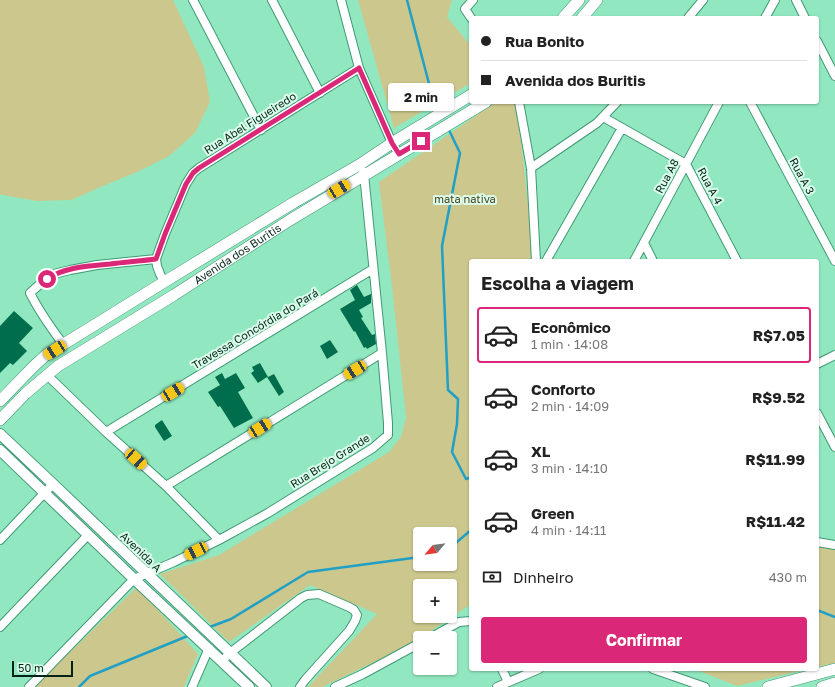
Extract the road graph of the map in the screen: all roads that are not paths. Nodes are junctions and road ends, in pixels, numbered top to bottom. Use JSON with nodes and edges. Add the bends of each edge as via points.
{"nodes":[{"id":1,"x":193,"y":0,"type":"edge"},
{"id":2,"x":272,"y":0,"type":"edge"},
{"id":3,"x":341,"y":0,"type":"edge"},
{"id":4,"x":468,"y":0,"type":"edge"},
{"id":5,"x":473,"y":0,"type":"edge"},
{"id":6,"x":579,"y":0,"type":"edge"},
{"id":7,"x":597,"y":0,"type":"edge"},
{"id":8,"x":703,"y":0,"type":"edge"},
{"id":9,"x":775,"y":0,"type":"edge"},
{"id":10,"x":796,"y":0,"type":"edge"},
{"id":11,"x":465,"y":9,"type":"junction"},
{"id":12,"x":470,"y":16,"type":"edge"},
{"id":13,"x":565,"y":16,"type":"edge"},
{"id":14,"x":584,"y":16,"type":"edge"},
{"id":15,"x":690,"y":16,"type":"edge"},
{"id":16,"x":766,"y":16,"type":"edge"},
{"id":17,"x":804,"y":16,"type":"edge"},
{"id":18,"x":819,"y":45,"type":"edge"},
{"id":19,"x":359,"y":68,"type":"junction"},
{"id":20,"x":835,"y":76,"type":"edge"},
{"id":21,"x":320,"y":93,"type":"junction"},
{"id":22,"x":469,"y":97,"type":"edge"},
{"id":23,"x":483,"y":104,"type":"edge"},
{"id":24,"x":519,"y":104,"type":"edge"},
{"id":25,"x":615,"y":104,"type":"edge"},
{"id":26,"x":719,"y":104,"type":"edge"},
{"id":27,"x":751,"y":104,"type":"edge"},
{"id":28,"x":603,"y":117,"type":"junction"},
{"id":29,"x":622,"y":128,"type":"junction"},
{"id":30,"x":261,"y":130,"type":"junction"},
{"id":31,"x":392,"y":143,"type":"junction"},
{"id":32,"x":399,"y":154,"type":"junction"},
{"id":33,"x":686,"y":164,"type":"junction"},
{"id":34,"x":531,"y":168,"type":"junction"},
{"id":35,"x":362,"y":169,"type":"junction"},
{"id":36,"x":644,"y":243,"type":"junction"},
{"id":37,"x":156,"y":259,"type":"junction"},
{"id":38,"x":536,"y":259,"type":"edge"},
{"id":39,"x":547,"y":259,"type":"edge"},
{"id":40,"x":635,"y":259,"type":"edge"},
{"id":41,"x":652,"y":259,"type":"edge"},
{"id":42,"x":736,"y":259,"type":"edge"},
{"id":43,"x":835,"y":261,"type":"edge"},
{"id":44,"x":373,"y":270,"type":"junction"},
{"id":45,"x":164,"y":282,"type":"junction"},
{"id":46,"x":63,"y":344,"type":"junction"},
{"id":47,"x":382,"y":353,"type":"junction"},
{"id":48,"x":835,"y":355,"type":"edge"},
{"id":49,"x":819,"y":363,"type":"edge"},
{"id":50,"x":46,"y":375,"type":"junction"},
{"id":51,"x":0,"y":402,"type":"edge"},
{"id":52,"x":819,"y":417,"type":"edge"},
{"id":53,"x":0,"y":420,"type":"edge"},
{"id":54,"x":106,"y":432,"type":"junction"},
{"id":55,"x":0,"y":434,"type":"edge"},
{"id":56,"x":835,"y":447,"type":"edge"},
{"id":57,"x":0,"y":450,"type":"edge"},
{"id":58,"x":53,"y":484,"type":"junction"},
{"id":59,"x":166,"y":486,"type":"junction"},
{"id":60,"x":45,"y":492,"type":"junction"},
{"id":61,"x":88,"y":534,"type":"junction"},
{"id":62,"x":0,"y":540,"type":"edge"},
{"id":63,"x":219,"y":540,"type":"junction"},
{"id":64,"x":819,"y":542,"type":"edge"},
{"id":65,"x":835,"y":545,"type":"edge"},
{"id":66,"x":147,"y":573,"type":"junction"},
{"id":67,"x":134,"y":578,"type":"junction"},
{"id":68,"x":469,"y":621,"type":"edge"},
{"id":69,"x":0,"y":627,"type":"edge"},
{"id":70,"x":442,"y":631,"type":"edge"},
{"id":71,"x":413,"y":647,"type":"edge"},
{"id":72,"x":208,"y":648,"type":"junction"},
{"id":73,"x":230,"y":653,"type":"junction"},
{"id":74,"x":222,"y":662,"type":"junction"},
{"id":75,"x":835,"y":669,"type":"edge"},
{"id":76,"x":503,"y":671,"type":"edge"},
{"id":77,"x":534,"y":671,"type":"edge"},
{"id":78,"x":659,"y":671,"type":"edge"},
{"id":79,"x":508,"y":682,"type":"junction"},
{"id":80,"x":835,"y":683,"type":"edge"},
{"id":81,"x":29,"y":687,"type":"edge"},
{"id":82,"x":192,"y":687,"type":"edge"},
{"id":83,"x":249,"y":687,"type":"edge"},
{"id":84,"x":266,"y":687,"type":"edge"},
{"id":85,"x":300,"y":687,"type":"edge"},
{"id":86,"x":335,"y":687,"type":"edge"},
{"id":87,"x":497,"y":687,"type":"edge"},
{"id":88,"x":705,"y":687,"type":"edge"},
{"id":89,"x":768,"y":687,"type":"edge"},
{"id":90,"x":822,"y":687,"type":"edge"}],
"edges":[{"from":1,"to":30,"type":"street"},
{"from":2,"to":21,"type":"street"},
{"from":3,"to":19,"type":"street"},
{"from":4,"to":11,"type":"street"},
{"from":5,"to":11,"type":"street"},
{"from":6,"to":13,"type":"main road"},
{"from":7,"to":14,"type":"main road"},
{"from":8,"to":15,"type":"street"},
{"from":9,"to":16,"type":"street"},
{"from":10,"to":17,"type":"street"},
{"from":11,"to":12,"type":"street"},
{"from":18,"to":20,"type":"street"},
{"from":19,"to":21,"type":"street","name":"Rua Abel Figueiredo"},
{"from":19,"to":31,"type":"street"},
{"from":21,"to":30,"type":"street","name":"Rua Abel Figueiredo"},
{"from":22,"to":31,"type":"main road","name":"Avenida dos Buritis"},
{"from":23,"to":32,"type":"main road","name":"Avenida dos Buritis"},
{"from":24,"to":34,"type":"street"},
{"from":25,"to":28,"type":"street"},
{"from":26,"to":33,"type":"street","name":"Rua A8"},
{"from":27,"to":43,"type":"street","name":"Rua A 3"},
{"from":28,"to":29,"type":"street","name":"Rua A 4"},
{"from":28,"to":34,"type":"street"},
{"from":29,"to":33,"type":"street","name":"Rua A 4"},
{"from":29,"to":39,"type":"street"},
{"from":30,"to":37,"type":"street","name":"Rua Abel Figueiredo","via":[[193,173],[186,184]]},
{"from":31,"to":32,"type":"street"},
{"from":31,"to":35,"type":"main road","name":"Avenida dos Buritis"},
{"from":32,"to":35,"type":"main road","name":"Avenida dos Buritis"},
{"from":33,"to":36,"type":"street","name":"Rua A8"},
{"from":33,"to":42,"type":"street","name":"Rua A 4"},
{"from":34,"to":38,"type":"street"},
{"from":35,"to":44,"type":"street","name":"Rua Brejo Grande"},
{"from":35,"to":45,"type":"main road","name":"Avenida dos Buritis","via":[[293,203]]},
{"from":35,"to":50,"type":"main road","name":"Avenida dos Buritis","via":[[290,220]]},
{"from":36,"to":40,"type":"street","name":"Rua A8"},
{"from":36,"to":41,"type":"street"},
{"from":37,"to":45,"type":"street","via":[[156,266]]},
{"from":37,"to":46,"type":"street","via":[[97,265],[54,274],[30,292]]},
{"from":44,"to":47,"type":"street","name":"Rua Brejo Grande"},
{"from":44,"to":54,"type":"street","name":"Travessa Concórdia do Pará"},
{"from":45,"to":46,"type":"main road","name":"Avenida dos Buritis"},
{"from":46,"to":51,"type":"main road","name":"Avenida dos Buritis","via":[[34,366]]},
{"from":47,"to":59,"type":"street"},
{"from":47,"to":63,"type":"street","name":"Rua Brejo Grande","via":[[388,435],[373,448]]},
{"from":48,"to":49,"type":"street"},
{"from":50,"to":53,"type":"main road","name":"Avenida dos Buritis"},
{"from":50,"to":54,"type":"street"},
{"from":52,"to":56,"type":"street"},
{"from":54,"to":59,"type":"street"},
{"from":55,"to":58,"type":"street","name":"Avenida A"},
{"from":57,"to":60,"type":"street"},
{"from":58,"to":60,"type":"street"},
{"from":58,"to":66,"type":"street","name":"Avenida A"},
{"from":59,"to":63,"type":"street"},
{"from":60,"to":61,"type":"street"},
{"from":60,"to":62,"type":"street"},
{"from":61,"to":67,"type":"street"},
{"from":61,"to":69,"type":"street"},
{"from":63,"to":66,"type":"street","name":"Rua Brejo Grande"},
{"from":64,"to":65,"type":"street"},
{"from":66,"to":67,"type":"street","name":"Rua Brejo Grande"},
{"from":66,"to":73,"type":"street","name":"Avenida A"},
{"from":67,"to":72,"type":"street"},
{"from":67,"to":81,"type":"street"},
{"from":68,"to":70,"type":"street","via":[[458,622]]},
{"from":71,"to":86,"type":"street"},
{"from":72,"to":74,"type":"street"},
{"from":72,"to":82,"type":"street"},
{"from":73,"to":74,"type":"street"},
{"from":73,"to":84,"type":"street","name":"Avenida A"},
{"from":73,"to":85,"type":"street","via":[[306,595],[319,594],[350,607],[357,615],[356,621]]},
{"from":74,"to":83,"type":"street"},
{"from":75,"to":89,"type":"main road"},
{"from":76,"to":79,"type":"street"},
{"from":77,"to":79,"type":"street"},
{"from":78,"to":88,"type":"street"},
{"from":79,"to":87,"type":"street"},
{"from":80,"to":90,"type":"main road"}]}
